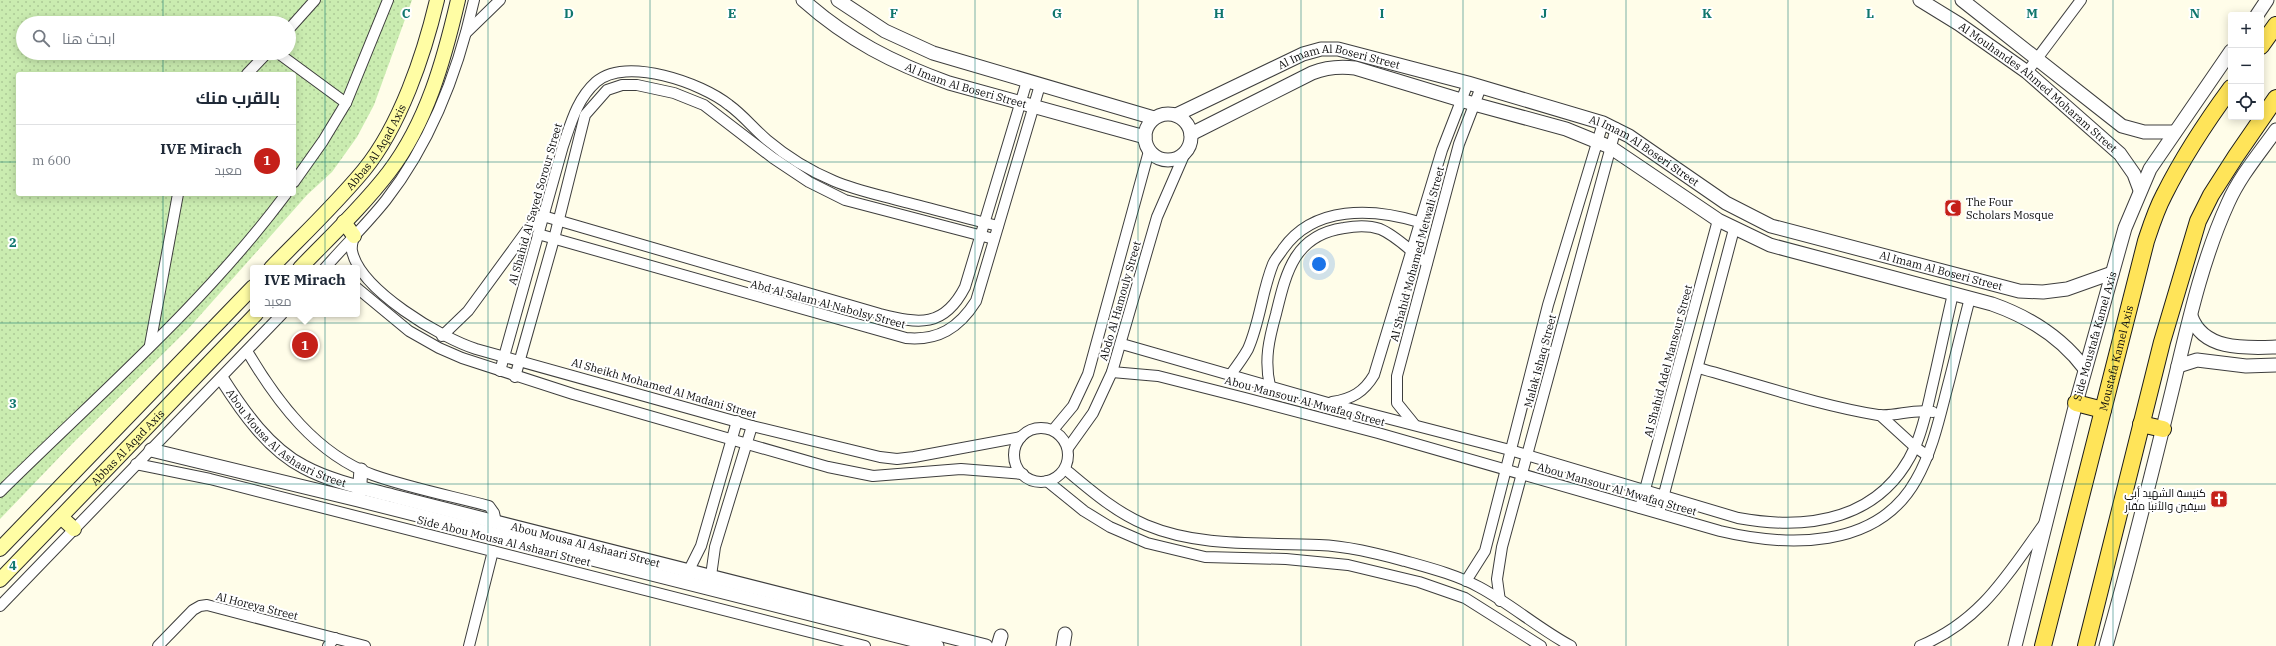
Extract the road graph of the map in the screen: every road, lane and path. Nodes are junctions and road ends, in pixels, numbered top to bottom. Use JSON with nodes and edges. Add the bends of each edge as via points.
{"nodes":[{"id":1,"x":315,"y":0,"type":"edge"},
{"id":2,"x":388,"y":0,"type":"edge"},
{"id":3,"x":437,"y":0,"type":"edge"},
{"id":4,"x":458,"y":0,"type":"edge"},
{"id":5,"x":474,"y":0,"type":"edge"},
{"id":6,"x":500,"y":0,"type":"edge"},
{"id":7,"x":803,"y":0,"type":"edge"},
{"id":8,"x":838,"y":0,"type":"edge"},
{"id":9,"x":1920,"y":0,"type":"edge"},
{"id":10,"x":1962,"y":0,"type":"edge"},
{"id":11,"x":2081,"y":0,"type":"edge"},
{"id":12,"x":2267,"y":0,"type":"edge"},
{"id":13,"x":2258,"y":12,"type":"edge"},
{"id":14,"x":296,"y":21,"type":"edge"},
{"id":15,"x":2276,"y":25,"type":"edge"},
{"id":16,"x":466,"y":33,"type":"junction"},
{"id":17,"x":2264,"y":42,"type":"edge"},
{"id":18,"x":2228,"y":56,"type":"edge"},
{"id":19,"x":2038,"y":58,"type":"junction"},
{"id":20,"x":260,"y":60,"type":"edge"},
{"id":21,"x":288,"y":60,"type":"edge"},
{"id":22,"x":248,"y":72,"type":"edge"},
{"id":23,"x":2027,"y":72,"type":"junction"},
{"id":24,"x":1034,"y":83,"type":"junction"},
{"id":25,"x":1475,"y":85,"type":"junction"},
{"id":26,"x":2228,"y":92,"type":"edge"},
{"id":27,"x":2276,"y":98,"type":"edge"},
{"id":28,"x":1461,"y":100,"type":"junction"},
{"id":29,"x":346,"y":103,"type":"junction"},
{"id":30,"x":1474,"y":104,"type":"junction"},
{"id":31,"x":1027,"y":105,"type":"junction"},
{"id":32,"x":1176,"y":116,"type":"junction"},
{"id":33,"x":1154,"y":118,"type":"junction"},
{"id":34,"x":1603,"y":123,"type":"junction"},
{"id":35,"x":1616,"y":128,"type":"junction"},
{"id":36,"x":2276,"y":130,"type":"edge"},
{"id":37,"x":2175,"y":132,"type":"junction"},
{"id":38,"x":1191,"y":134,"type":"junction"},
{"id":39,"x":1145,"y":137,"type":"junction"},
{"id":40,"x":1596,"y":141,"type":"junction"},
{"id":41,"x":1610,"y":147,"type":"junction"},
{"id":42,"x":1149,"y":151,"type":"junction"},
{"id":43,"x":1184,"y":155,"type":"junction"},
{"id":44,"x":296,"y":179,"type":"edge"},
{"id":45,"x":833,"y":181,"type":"junction"},
{"id":46,"x":2140,"y":190,"type":"junction"},
{"id":47,"x":829,"y":193,"type":"junction"},
{"id":48,"x":178,"y":196,"type":"edge"},
{"id":49,"x":284,"y":196,"type":"edge"},
{"id":50,"x":543,"y":216,"type":"junction"},
{"id":51,"x":559,"y":220,"type":"junction"},
{"id":52,"x":1718,"y":220,"type":"junction"},
{"id":53,"x":344,"y":222,"type":"junction"},
{"id":54,"x":1419,"y":222,"type":"junction"},
{"id":55,"x":985,"y":223,"type":"junction"},
{"id":56,"x":998,"y":226,"type":"junction"},
{"id":57,"x":1734,"y":229,"type":"junction"},
{"id":58,"x":538,"y":234,"type":"junction"},
{"id":59,"x":981,"y":235,"type":"junction"},
{"id":60,"x":354,"y":236,"type":"junction"},
{"id":61,"x":554,"y":239,"type":"junction"},
{"id":62,"x":994,"y":239,"type":"junction"},
{"id":63,"x":1411,"y":252,"type":"junction"},
{"id":64,"x":1427,"y":263,"type":"junction"},
{"id":65,"x":274,"y":265,"type":"edge"},
{"id":66,"x":303,"y":265,"type":"edge"},
{"id":67,"x":328,"y":265,"type":"edge"},
{"id":68,"x":360,"y":265,"type":"edge"},
{"id":69,"x":360,"y":266,"type":"edge"},
{"id":70,"x":2112,"y":273,"type":"junction"},
{"id":71,"x":373,"y":284,"type":"junction"},
{"id":72,"x":1996,"y":286,"type":"junction"},
{"id":73,"x":250,"y":290,"type":"edge"},
{"id":74,"x":360,"y":290,"type":"edge"},
{"id":75,"x":366,"y":294,"type":"junction"},
{"id":76,"x":1953,"y":294,"type":"junction"},
{"id":77,"x":1970,"y":298,"type":"junction"},
{"id":78,"x":1992,"y":304,"type":"junction"},
{"id":79,"x":858,"y":306,"type":"junction"},
{"id":80,"x":2191,"y":316,"type":"junction"},
{"id":81,"x":253,"y":317,"type":"edge"},
{"id":82,"x":279,"y":317,"type":"edge"},
{"id":83,"x":922,"y":321,"type":"junction"},
{"id":84,"x":854,"y":324,"type":"junction"},
{"id":85,"x":442,"y":336,"type":"junction"},
{"id":86,"x":924,"y":339,"type":"junction"},
{"id":87,"x":2214,"y":341,"type":"junction"},
{"id":88,"x":1122,"y":344,"type":"junction"},
{"id":89,"x":150,"y":345,"type":"junction"},
{"id":90,"x":2276,"y":347,"type":"edge"},
{"id":91,"x":247,"y":351,"type":"junction"},
{"id":92,"x":504,"y":356,"type":"junction"},
{"id":93,"x":520,"y":361,"type":"junction"},
{"id":94,"x":2211,"y":361,"type":"junction"},
{"id":95,"x":2276,"y":365,"type":"edge"},
{"id":96,"x":2178,"y":366,"type":"junction"},
{"id":97,"x":1698,"y":368,"type":"junction"},
{"id":98,"x":2085,"y":369,"type":"junction"},
{"id":99,"x":500,"y":371,"type":"junction"},
{"id":100,"x":1112,"y":372,"type":"junction"},
{"id":101,"x":1231,"y":374,"type":"junction"},
{"id":102,"x":515,"y":376,"type":"junction"},
{"id":103,"x":222,"y":379,"type":"junction"},
{"id":104,"x":1250,"y":380,"type":"junction"},
{"id":105,"x":1270,"y":386,"type":"junction"},
{"id":106,"x":1245,"y":398,"type":"junction"},
{"id":107,"x":1328,"y":403,"type":"junction"},
{"id":108,"x":2076,"y":404,"type":"junction"},
{"id":109,"x":2103,"y":410,"type":"junction"},
{"id":110,"x":1926,"y":411,"type":"junction"},
{"id":111,"x":1940,"y":414,"type":"junction"},
{"id":112,"x":1880,"y":415,"type":"junction"},
{"id":113,"x":1382,"y":416,"type":"junction"},
{"id":114,"x":737,"y":421,"type":"junction"},
{"id":115,"x":1414,"y":424,"type":"junction"},
{"id":116,"x":2142,"y":424,"type":"junction"},
{"id":117,"x":752,"y":426,"type":"junction"},
{"id":118,"x":2163,"y":429,"type":"junction"},
{"id":119,"x":1053,"y":430,"type":"junction"},
{"id":120,"x":1378,"y":433,"type":"junction"},
{"id":121,"x":1021,"y":437,"type":"junction"},
{"id":122,"x":732,"y":440,"type":"junction"},
{"id":123,"x":747,"y":444,"type":"junction"},
{"id":124,"x":1915,"y":447,"type":"junction"},
{"id":125,"x":1068,"y":448,"type":"junction"},
{"id":126,"x":151,"y":450,"type":"junction"},
{"id":127,"x":1510,"y":450,"type":"junction"},
{"id":128,"x":1527,"y":455,"type":"junction"},
{"id":129,"x":1928,"y":456,"type":"junction"},
{"id":130,"x":136,"y":464,"type":"junction"},
{"id":131,"x":1064,"y":469,"type":"junction"},
{"id":132,"x":1504,"y":469,"type":"junction"},
{"id":133,"x":361,"y":470,"type":"junction"},
{"id":134,"x":1022,"y":474,"type":"junction"},
{"id":135,"x":1522,"y":474,"type":"junction"},
{"id":136,"x":1047,"y":481,"type":"junction"},
{"id":137,"x":360,"y":487,"type":"junction"},
{"id":138,"x":1645,"y":489,"type":"junction"},
{"id":139,"x":0,"y":492,"type":"edge"},
{"id":140,"x":1664,"y":495,"type":"junction"},
{"id":141,"x":358,"y":500,"type":"junction"},
{"id":142,"x":1640,"y":508,"type":"junction"},
{"id":143,"x":1659,"y":513,"type":"junction"},
{"id":144,"x":61,"y":517,"type":"junction"},
{"id":145,"x":496,"y":522,"type":"junction"},
{"id":146,"x":2045,"y":522,"type":"junction"},
{"id":147,"x":74,"y":530,"type":"junction"},
{"id":148,"x":0,"y":549,"type":"edge"},
{"id":149,"x":493,"y":551,"type":"junction"},
{"id":150,"x":686,"y":576,"type":"junction"},
{"id":151,"x":0,"y":580,"type":"edge"},
{"id":152,"x":1466,"y":581,"type":"junction"},
{"id":153,"x":710,"y":583,"type":"junction"},
{"id":154,"x":1500,"y":601,"type":"junction"},
{"id":155,"x":0,"y":606,"type":"edge"},
{"id":156,"x":332,"y":642,"type":"edge"},
{"id":157,"x":827,"y":642,"type":"edge"},
{"id":158,"x":955,"y":642,"type":"edge"},
{"id":159,"x":158,"y":646,"type":"edge"},
{"id":160,"x":365,"y":646,"type":"edge"},
{"id":161,"x":469,"y":646,"type":"edge"},
{"id":162,"x":865,"y":646,"type":"edge"},
{"id":163,"x":937,"y":646,"type":"edge"},
{"id":164,"x":986,"y":646,"type":"edge"},
{"id":165,"x":1541,"y":646,"type":"edge"},
{"id":166,"x":1571,"y":646,"type":"edge"},
{"id":167,"x":1920,"y":646,"type":"edge"},
{"id":168,"x":2015,"y":646,"type":"edge"},
{"id":169,"x":2043,"y":646,"type":"edge"},
{"id":170,"x":2086,"y":646,"type":"edge"},
{"id":171,"x":2106,"y":646,"type":"edge"}],
"edges":[{"from":1,"to":14,"type":"street"},
{"from":2,"to":29,"type":"street"},
{"from":3,"to":65,"type":"main road","name":"Abbas Al Aqad Axis","via":[[423,51],[408,89],[384,137],[364,169]]},
{"from":4,"to":53,"type":"main road","name":"Abbas Al Aqad Axis","via":[[449,40],[428,103],[410,139],[390,171]]},
{"from":5,"to":16,"type":"street"},
{"from":6,"to":16,"type":"street"},
{"from":7,"to":31,"type":"street","name":"Al Imam Al Boseri Street","via":[[846,35],[888,59],[949,83]]},
{"from":8,"to":24,"type":"street","name":"Al Imam Al Boseri Street","via":[[885,31],[921,48],[958,62]]},
{"from":9,"to":23,"type":"street","name":"Al Mouhandes Ahmed Moharam Street"},
{"from":10,"to":19,"type":"street","name":"Al Mouhandes Ahmed Moharam Street"},
{"from":11,"to":19,"type":"street"},
{"from":12,"to":13,"type":"street"},
{"from":15,"to":17,"type":"main road"},
{"from":16,"to":60,"type":"street","via":[[441,108],[426,137],[386,200]]},
{"from":18,"to":37,"type":"street","name":"Side Moustafa Kamel Axis"},
{"from":19,"to":23,"type":"street"},
{"from":19,"to":37,"type":"street","name":"Al Mouhandes Ahmed Moharam Street","via":[[2122,126],[2144,132]]},
{"from":20,"to":22,"type":"street"},
{"from":21,"to":29,"type":"street"},
{"from":23,"to":46,"type":"street","name":"Al Mouhandes Ahmed Moharam Street","via":[[2120,154],[2132,171]]},
{"from":24,"to":31,"type":"street","name":"Abd Al Salam Al Nabolsy Street"},
{"from":24,"to":33,"type":"street","name":"Al Imam Al Boseri Street"},
{"from":25,"to":28,"type":"street","name":"Al Shahid Mohamed Metwali Street"},
{"from":25,"to":30,"type":"street","name":"Al Shahid Mohamed Metwali Street"},
{"from":25,"to":32,"type":"street","name":"Al Imam Al Boseri Street","via":[[1356,52],[1338,48],[1321,49],[1303,54]]},
{"from":25,"to":34,"type":"street","name":"Al Imam Al Boseri Street"},
{"from":26,"to":109,"type":"main road","name":"Moustafa Kamel Axis","via":[[2210,117],[2163,196],[2146,241]]},
{"from":27,"to":116,"type":"main road","via":[[2232,162],[2198,221],[2162,342]]},
{"from":28,"to":30,"type":"street","name":"Al Imam Al Boseri Street"},
{"from":28,"to":38,"type":"street","name":"Al Imam Al Boseri Street","via":[[1355,68],[1326,67]]},
{"from":28,"to":54,"type":"street","name":"Al Shahid Mohamed Metwali Street"},
{"from":29,"to":44,"type":"street"},
{"from":30,"to":40,"type":"street","name":"Al Imam Al Boseri Street","via":[[1566,129]]},
{"from":30,"to":64,"type":"street","name":"Al Shahid Mohamed Metwali Street","via":[[1459,144]]},
{"from":31,"to":39,"type":"street","name":"Al Imam Al Boseri Street"},
{"from":31,"to":55,"type":"street","name":"Abd Al Salam Al Nabolsy Street"},
{"from":31,"to":56,"type":"street","name":"Abd Al Salam Al Nabolsy Street"},
{"from":32,"to":33,"type":"street","via":[[1165,114]]},
{"from":32,"to":38,"type":"street","via":[[1184,121]]},
{"from":33,"to":39,"type":"street","via":[[1147,126]]},
{"from":34,"to":35,"type":"street","name":"Al Imam Al Boseri Street"},
{"from":34,"to":40,"type":"street","name":"Malak Ishaq Street"},
{"from":35,"to":41,"type":"street","name":"Malak Ishaq Street"},
{"from":35,"to":72,"type":"street","name":"Al Imam Al Boseri Street","via":[[1726,203],[1771,226]]},
{"from":36,"to":80,"type":"street","via":[[2248,167],[2228,202],[2208,256]]},
{"from":37,"to":46,"type":"street","name":"Side Moustafa Kamel Axis","via":[[2150,169]]},
{"from":38,"to":43,"type":"street","via":[[1190,146]]},
{"from":39,"to":42,"type":"street"},
{"from":40,"to":41,"type":"street","name":"Al Imam Al Boseri Street"},
{"from":40,"to":127,"type":"street","name":"Malak Ishaq Street","via":[[1548,305]]},
{"from":41,"to":52,"type":"street","name":"Al Imam Al Boseri Street"},
{"from":41,"to":128,"type":"street","name":"Malak Ishaq Street"},
{"from":42,"to":43,"type":"street","via":[[1153,156],[1165,160]]},
{"from":42,"to":119,"type":"street","name":"Abdo Al Hamouly Street","via":[[1088,374],[1072,406]]},
{"from":43,"to":88,"type":"street","name":"Abdo Al Hamouly Street","via":[[1157,217]]},
{"from":45,"to":47,"type":"street"},
{"from":45,"to":50,"type":"street","name":"Al Shahid Al Sayed Sorour Street","via":[[766,140],[730,105],[712,92],[673,78],[637,72],[616,73],[597,81],[584,95],[574,113]]},
{"from":45,"to":55,"type":"street","name":"Al Shahid Al Sayed Sorour Street"},
{"from":46,"to":70,"type":"street","name":"Side Moustafa Kamel Axis","via":[[2125,228]]},
{"from":47,"to":51,"type":"street","via":[[773,158],[704,105],[674,93],[637,85],[622,85],[607,90],[585,116]]},
{"from":47,"to":59,"type":"street","via":[[861,205]]},
{"from":48,"to":89,"type":"street"},
{"from":49,"to":89,"type":"street","via":[[217,278]]},
{"from":50,"to":51,"type":"street","name":"Abd Al Salam Al Nabolsy Street"},
{"from":50,"to":58,"type":"street","name":"Al Shahid Al Sayed Sorour Street"},
{"from":50,"to":85,"type":"street","via":[[528,229],[468,311]]},
{"from":51,"to":61,"type":"street"},
{"from":51,"to":79,"type":"street","name":"Abd Al Salam Al Nabolsy Street"},
{"from":52,"to":57,"type":"street","name":"Al Imam Al Boseri Street"},
{"from":52,"to":138,"type":"street","name":"Al Shahid Adel Mansour Street"},
{"from":53,"to":60,"type":"main road"},
{"from":53,"to":66,"type":"main road","name":"Abbas Al Aqad Axis"},
{"from":54,"to":63,"type":"street","name":"Al Shahid Mohamed Metwali Street"},
{"from":54,"to":101,"type":"street","via":[[1373,213],[1348,213],[1326,217],[1306,226],[1290,240],[1273,263],[1255,330],[1247,349]]},
{"from":55,"to":56,"type":"street","name":"Al Shahid Al Sayed Sorour Street"},
{"from":55,"to":59,"type":"street","name":"Abd Al Salam Al Nabolsy Street"},
{"from":56,"to":62,"type":"street","name":"Abd Al Salam Al Nabolsy Street"},
{"from":57,"to":76,"type":"street","name":"Al Imam Al Boseri Street","via":[[1789,251]]},
{"from":57,"to":97,"type":"street"},
{"from":58,"to":61,"type":"street","name":"Abd Al Salam Al Nabolsy Street"},
{"from":58,"to":92,"type":"street","name":"Al Shahid Al Sayed Sorour Street"},
{"from":59,"to":62,"type":"street"},
{"from":59,"to":83,"type":"street","name":"Abd Al Salam Al Nabolsy Street","via":[[962,294],[946,312],[937,318]]},
{"from":60,"to":67,"type":"street"},
{"from":60,"to":68,"type":"street","name":"Al Sheikh Mohamed Al Madani Street","via":[[352,250]]},
{"from":61,"to":84,"type":"street","name":"Abd Al Salam Al Nabolsy Street"},
{"from":61,"to":93,"type":"street"},
{"from":62,"to":86,"type":"street","name":"Abd Al Salam Al Nabolsy Street","via":[[976,301],[966,316],[947,331]]},
{"from":63,"to":64,"type":"street"},
{"from":63,"to":105,"type":"street","via":[[1390,234],[1379,229],[1358,226],[1334,229],[1305,245],[1294,257],[1286,273],[1268,344],[1266,359]]},
{"from":63,"to":107,"type":"street","name":"Al Shahid Mohamed Metwali Street","via":[[1374,375],[1353,397]]},
{"from":64,"to":115,"type":"street","name":"Al Shahid Mohamed Metwali Street","via":[[1396,384],[1397,403]]},
{"from":69,"to":71,"type":"street","name":"Al Sheikh Mohamed Al Madani Street"},
{"from":70,"to":72,"type":"street","name":"Al Imam Al Boseri Street","via":[[2079,286],[2055,291],[2019,291]]},
{"from":70,"to":98,"type":"street","name":"Side Moustafa Kamel Axis"},
{"from":71,"to":75,"type":"street"},
{"from":71,"to":85,"type":"street","name":"Al Sheikh Mohamed Al Madani Street"},
{"from":72,"to":78,"type":"street"},
{"from":73,"to":148,"type":"main road","name":"Abbas Al Aqad Axis"},
{"from":74,"to":75,"type":"street"},
{"from":75,"to":99,"type":"street","via":[[399,324],[421,339],[462,358]]},
{"from":76,"to":77,"type":"street","name":"Al Imam Al Boseri Street"},
{"from":76,"to":110,"type":"street","name":"Abou Mansour Al Mwafaq Street"},
{"from":77,"to":78,"type":"street","name":"Al Imam Al Boseri Street"},
{"from":77,"to":111,"type":"street","name":"Abou Mansour Al Mwafaq Street"},
{"from":78,"to":98,"type":"street","name":"Al Imam Al Boseri Street","via":[[2040,327],[2068,350]]},
{"from":79,"to":83,"type":"street","name":"Abd Al Salam Al Nabolsy Street","via":[[905,320]]},
{"from":79,"to":84,"type":"street"},
{"from":80,"to":87,"type":"street","via":[[2200,333]]},
{"from":80,"to":96,"type":"street"},
{"from":81,"to":144,"type":"main road","name":"Abbas Al Aqad Axis"},
{"from":82,"to":91,"type":"street"},
{"from":83,"to":86,"type":"street"},
{"from":84,"to":86,"type":"street","name":"Abd Al Salam Al Nabolsy Street","via":[[906,338]]},
{"from":85,"to":92,"type":"street","name":"Al Sheikh Mohamed Al Madani Street"},
{"from":87,"to":90,"type":"street","via":[[2249,348]]},
{"from":87,"to":94,"type":"street","via":[[2209,353]]},
{"from":88,"to":100,"type":"street","name":"Abdo Al Hamouly Street"},
{"from":88,"to":101,"type":"street","name":"Abou Mansour Al Mwafaq Street"},
{"from":89,"to":139,"type":"street"},
{"from":91,"to":103,"type":"street"},
{"from":91,"to":133,"type":"street","via":[[272,390],[299,424],[336,455]]},
{"from":92,"to":93,"type":"street","name":"Al Sheikh Mohamed Al Madani Street"},
{"from":92,"to":99,"type":"street","name":"Al Shahid Al Sayed Sorour Street"},
{"from":93,"to":102,"type":"street"},
{"from":93,"to":114,"type":"street","name":"Al Sheikh Mohamed Al Madani Street"},
{"from":94,"to":95,"type":"street","via":[[2246,366]]},
{"from":94,"to":96,"type":"street","via":[[2197,360]]},
{"from":96,"to":118,"type":"street"},
{"from":97,"to":112,"type":"street","via":[[1829,404]]},
{"from":97,"to":140,"type":"street"},
{"from":98,"to":108,"type":"street","name":"Side Moustafa Kamel Axis"},
{"from":99,"to":102,"type":"street"},
{"from":100,"to":106,"type":"street","name":"Abou Mansour Al Mwafaq Street","via":[[1158,376]]},
{"from":100,"to":125,"type":"street","name":"Abdo Al Hamouly Street","via":[[1093,414]]},
{"from":101,"to":104,"type":"street","name":"Abou Mansour Al Mwafaq Street"},
{"from":102,"to":122,"type":"street"},
{"from":103,"to":126,"type":"street"},
{"from":103,"to":137,"type":"street","name":"Abou Mousa Al Ashaari Street","via":[[256,425],[291,459],[319,474]]},
{"from":104,"to":105,"type":"street","name":"Abou Mansour Al Mwafaq Street"},
{"from":104,"to":106,"type":"street"},
{"from":105,"to":107,"type":"street","name":"Abou Mansour Al Mwafaq Street"},
{"from":106,"to":120,"type":"street","name":"Abou Mansour Al Mwafaq Street"},
{"from":107,"to":113,"type":"street","name":"Abou Mansour Al Mwafaq Street"},
{"from":108,"to":109,"type":"main road"},
{"from":108,"to":146,"type":"street","name":"Side Moustafa Kamel Axis"},
{"from":109,"to":169,"type":"main road","name":"Moustafa Kamel Axis"},
{"from":110,"to":111,"type":"street"},
{"from":110,"to":112,"type":"street"},
{"from":110,"to":124,"type":"street","name":"Abou Mansour Al Mwafaq Street"},
{"from":111,"to":129,"type":"street","name":"Abou Mansour Al Mwafaq Street"},
{"from":112,"to":124,"type":"street"},
{"from":113,"to":115,"type":"street","name":"Abou Mansour Al Mwafaq Street"},
{"from":113,"to":120,"type":"street"},
{"from":114,"to":117,"type":"street","name":"Al Sheikh Mohamed Al Madani Street"},
{"from":114,"to":122,"type":"street"},
{"from":115,"to":127,"type":"street","name":"Abou Mansour Al Mwafaq Street"},
{"from":116,"to":118,"type":"main road"},
{"from":116,"to":170,"type":"main road"},
{"from":117,"to":121,"type":"street","name":"Al Sheikh Mohamed Al Madani Street","via":[[846,450],[898,459]]},
{"from":117,"to":123,"type":"street"},
{"from":118,"to":171,"type":"street"},
{"from":119,"to":121,"type":"street","via":[[1040,428],[1026,432]]},
{"from":119,"to":125,"type":"street","via":[[1065,441]]},
{"from":120,"to":132,"type":"street","name":"Abou Mansour Al Mwafaq Street"},
{"from":121,"to":134,"type":"street","via":[[1014,456]]},
{"from":122,"to":123,"type":"street"},
{"from":122,"to":150,"type":"street","via":[[701,546]]},
{"from":123,"to":134,"type":"street","via":[[835,469],[873,476],[961,469]]},
{"from":123,"to":153,"type":"street","via":[[715,547]]},
{"from":124,"to":129,"type":"street"},
{"from":124,"to":140,"type":"street","name":"Abou Mansour Al Mwafaq Street","via":[[1897,477],[1874,499],[1858,509],[1825,519],[1796,523],[1759,522],[1718,513]]},
{"from":125,"to":131,"type":"street","via":[[1068,459]]},
{"from":126,"to":130,"type":"street"},
{"from":126,"to":141,"type":"street","name":"Abou Mousa Al Ashaari Street"},
{"from":127,"to":128,"type":"street","name":"Abou Mansour Al Mwafaq Street"},
{"from":127,"to":132,"type":"street","name":"Malak Ishaq Street"},
{"from":128,"to":135,"type":"street","name":"Malak Ishaq Street"},
{"from":128,"to":138,"type":"street","name":"Abou Mansour Al Mwafaq Street"},
{"from":129,"to":143,"type":"street","name":"Abou Mansour Al Mwafaq Street","via":[[1915,481],[1895,506],[1863,528],[1837,536],[1791,541],[1766,540],[1720,531]]},
{"from":130,"to":147,"type":"street"},
{"from":130,"to":149,"type":"street","name":"Side Abou Mousa Al Ashaari Street","via":[[210,479]]},
{"from":131,"to":136,"type":"street"},
{"from":131,"to":152,"type":"street","via":[[1110,505],[1147,525],[1169,533],[1207,540],[1321,545],[1354,550],[1405,561]]},
{"from":132,"to":135,"type":"street","name":"Abou Mansour Al Mwafaq Street"},
{"from":132,"to":152,"type":"street","name":"Malak Ishaq Street","via":[[1485,551]]},
{"from":133,"to":137,"type":"street"},
{"from":133,"to":145,"type":"street","via":[[488,506],[494,513]]},
{"from":134,"to":136,"type":"street","via":[[1034,480]]},
{"from":135,"to":142,"type":"street","name":"Abou Mansour Al Mwafaq Street"},
{"from":135,"to":154,"type":"street","name":"Malak Ishaq Street","via":[[1497,566]]},
{"from":136,"to":165,"type":"street","via":[[1084,511],[1110,527],[1147,543],[1205,557],[1286,559],[1348,566],[1419,582],[1465,598]]},
{"from":137,"to":141,"type":"street"},
{"from":137,"to":145,"type":"street","name":"Abou Mousa Al Ashaari Street"},
{"from":138,"to":140,"type":"street","name":"Abou Mansour Al Mwafaq Street"},
{"from":138,"to":142,"type":"street","name":"Al Shahid Adel Mansour Street"},
{"from":140,"to":143,"type":"street"},
{"from":141,"to":150,"type":"street","name":"Abou Mousa Al Ashaari Street"},
{"from":142,"to":143,"type":"street","name":"Abou Mansour Al Mwafaq Street"},
{"from":144,"to":147,"type":"main road"},
{"from":144,"to":151,"type":"main road","name":"Abbas Al Aqad Axis"},
{"from":145,"to":150,"type":"street","name":"Abou Mousa Al Ashaari Street"},
{"from":146,"to":167,"type":"street","via":[[1983,605],[1952,632]]},
{"from":146,"to":168,"type":"street","name":"Side Moustafa Kamel Axis"},
{"from":147,"to":155,"type":"street"},
{"from":149,"to":157,"type":"street","name":"Side Abou Mousa Al Ashaari Street"},
{"from":149,"to":161,"type":"street"},
{"from":150,"to":153,"type":"street","name":"Abou Mousa Al Ashaari Street"},
{"from":152,"to":154,"type":"street"},
{"from":153,"to":158,"type":"street","name":"Abou Mousa Al Ashaari Street"},
{"from":153,"to":163,"type":"street","name":"Abou Mousa Al Ashaari Street"},
{"from":154,"to":166,"type":"street"},
{"from":156,"to":159,"type":"street","name":"Al Horeya Street","via":[[207,605],[193,610]]},
{"from":156,"to":160,"type":"street","name":"Al Horeya Street"},
{"from":157,"to":162,"type":"street","name":"Side Abou Mousa Al Ashaari Street"},
{"from":158,"to":164,"type":"street","name":"Abou Mousa Al Ashaari Street"}]}
